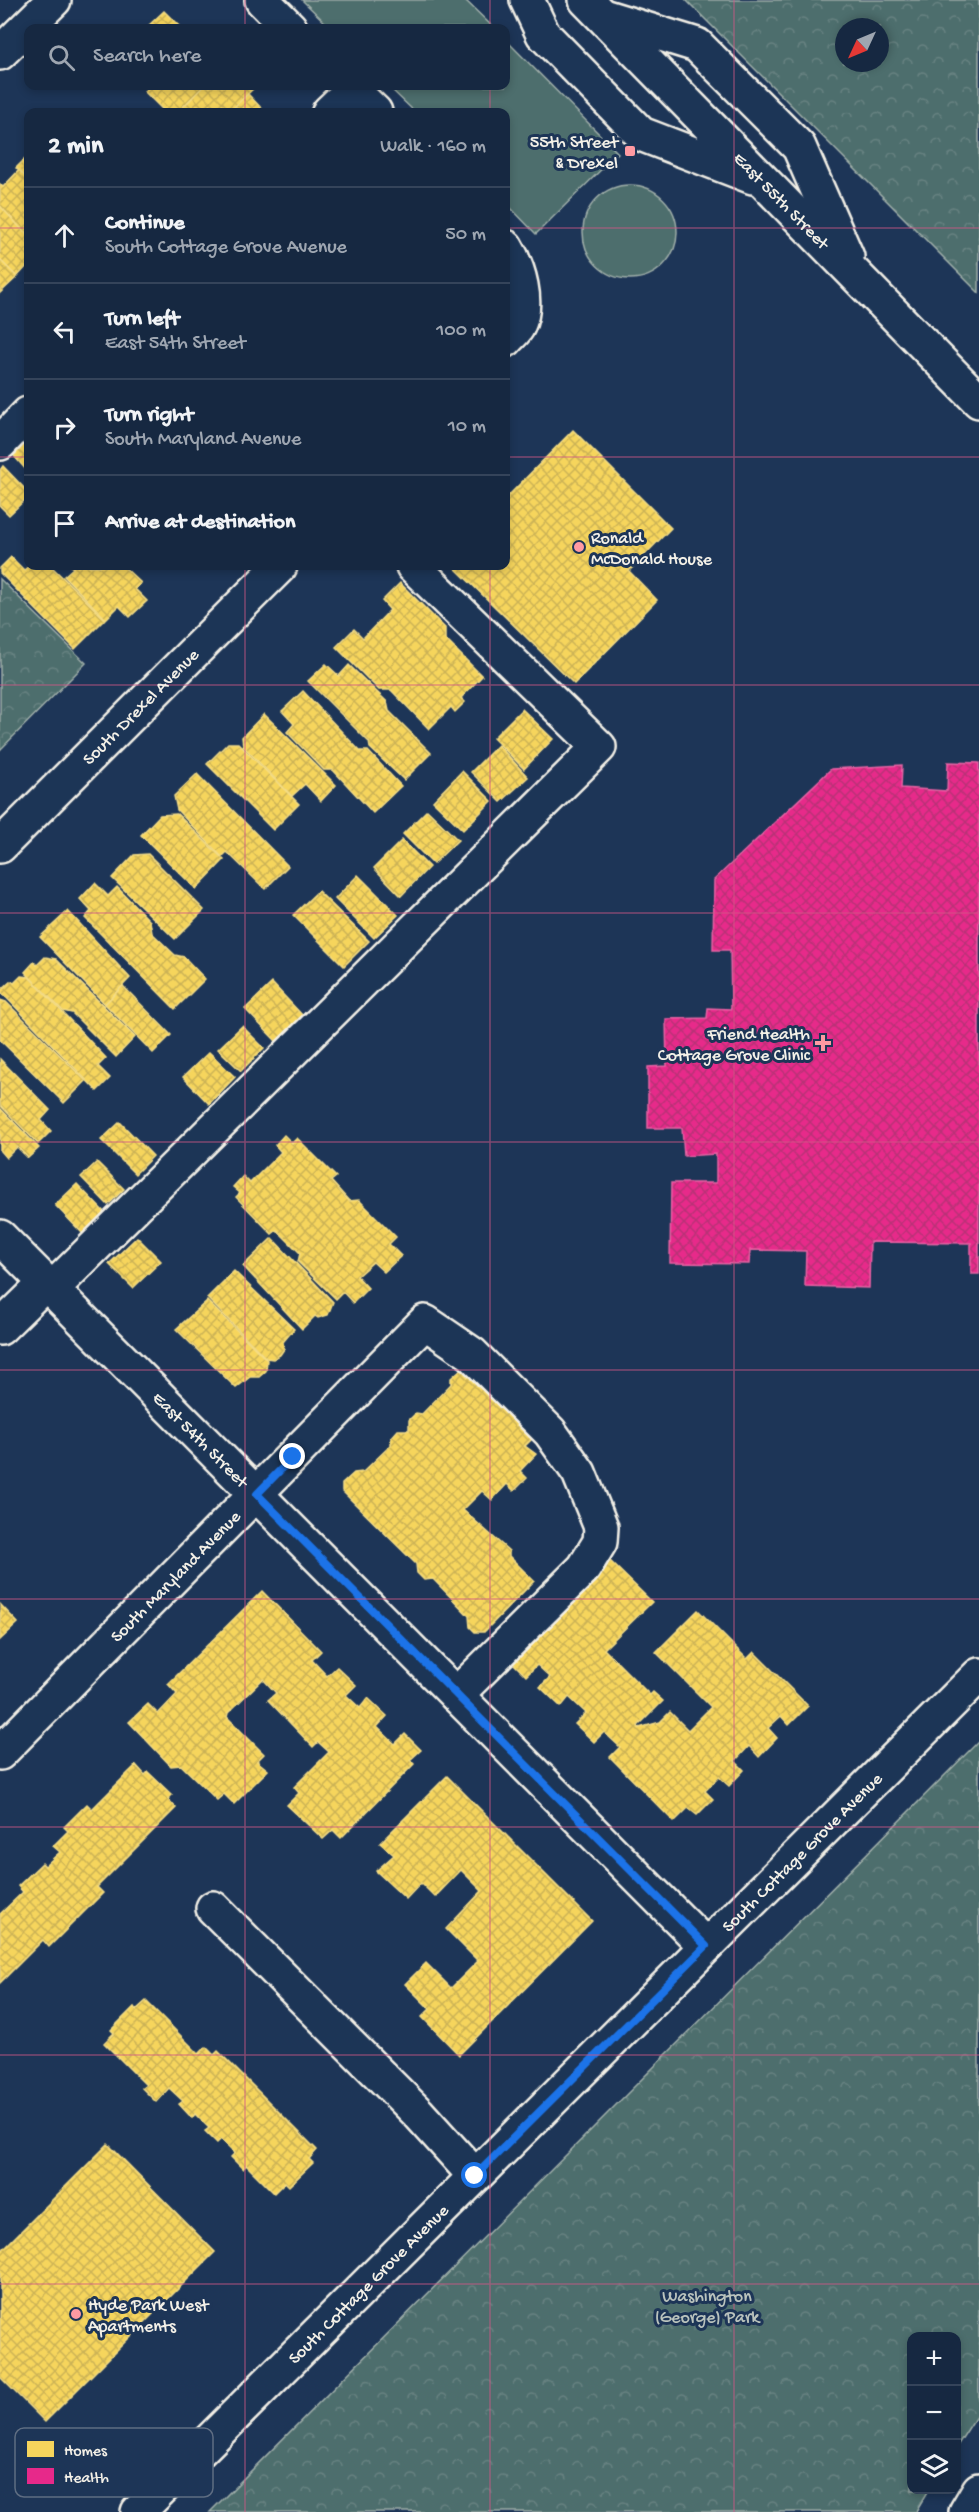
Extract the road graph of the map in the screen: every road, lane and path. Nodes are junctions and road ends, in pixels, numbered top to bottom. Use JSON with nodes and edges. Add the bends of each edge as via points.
{"nodes":[{"id":1,"x":54,"y":0,"type":"edge"},
{"id":2,"x":262,"y":0,"type":"edge"},
{"id":3,"x":527,"y":0,"type":"edge"},
{"id":4,"x":594,"y":8,"type":"edge"},
{"id":5,"x":30,"y":24,"type":"edge"},
{"id":6,"x":286,"y":24,"type":"edge"},
{"id":7,"x":24,"y":29,"type":"edge"},
{"id":8,"x":0,"y":53,"type":"edge"},
{"id":9,"x":348,"y":90,"type":"edge"},
{"id":10,"x":352,"y":90,"type":"edge"},
{"id":11,"x":332,"y":108,"type":"edge"},
{"id":12,"x":371,"y":108,"type":"edge"},
{"id":13,"x":764,"y":182,"type":"junction"},
{"id":14,"x":510,"y":257,"type":"edge"},
{"id":15,"x":855,"y":275,"type":"junction"},
{"id":16,"x":512,"y":333,"type":"edge"},
{"id":17,"x":979,"y":401,"type":"edge"},
{"id":18,"x":24,"y":418,"type":"edge"},
{"id":19,"x":0,"y":443,"type":"edge"},
{"id":20,"x":276,"y":570,"type":"edge"},
{"id":21,"x":417,"y":570,"type":"edge"},
{"id":22,"x":0,"y":846,"type":"edge"},
{"id":23,"x":0,"y":1237,"type":"edge"},
{"id":24,"x":49,"y":1286,"type":"junction"},
{"id":25,"x":0,"y":1328,"type":"edge"},
{"id":26,"x":257,"y":1494,"type":"junction"},
{"id":27,"x":979,"y":1675,"type":"edge"},
{"id":28,"x":456,"y":1695,"type":"junction"},
{"id":29,"x":0,"y":1753,"type":"edge"},
{"id":30,"x":213,"y":1908,"type":"dead end"},
{"id":31,"x":706,"y":1946,"type":"junction"},
{"id":32,"x":475,"y":2176,"type":"junction"},
{"id":33,"x":213,"y":2437,"type":"edge"},
{"id":34,"x":979,"y":2490,"type":"edge"},
{"id":35,"x":153,"y":2497,"type":"edge"},
{"id":36,"x":138,"y":2512,"type":"edge"},
{"id":37,"x":966,"y":2512,"type":"edge"}],
"edges":[{"from":1,"to":5,"type":"street"},
{"from":2,"to":6,"type":"street"},
{"from":3,"to":13,"type":"street","via":[[543,34],[641,134]]},
{"from":4,"to":13,"type":"street","name":"East 55th Street"},
{"from":4,"to":15,"type":"street","via":[[697,45],[799,147]]},
{"from":7,"to":8,"type":"street"},
{"from":9,"to":11,"type":"street"},
{"from":10,"to":12,"type":"street"},
{"from":13,"to":15,"type":"street","name":"East 55th Street"},
{"from":14,"to":16,"type":"street","via":[[519,278],[523,305]]},
{"from":15,"to":17,"type":"street","name":"East 55th Street"},
{"from":18,"to":19,"type":"street"},
{"from":20,"to":22,"type":"street","name":"South Drexel Avenue"},
{"from":21,"to":24,"type":"street","via":[[599,747]]},
{"from":23,"to":24,"type":"street","name":"East 54th Street"},
{"from":24,"to":25,"type":"street"},
{"from":24,"to":26,"type":"street","name":"East 54th Street"},
{"from":26,"to":28,"type":"street","name":"East 54th Street"},
{"from":26,"to":28,"type":"street","name":"South Maryland Avenue","via":[[425,1322],[472,1354],[550,1432],[579,1473],[601,1527],[600,1542],[584,1568]]},
{"from":26,"to":29,"type":"street","name":"South Maryland Avenue"},
{"from":27,"to":31,"type":"street","name":"South Cottage Grove Avenue"},
{"from":28,"to":31,"type":"street","name":"East 54th Street"},
{"from":30,"to":32,"type":"street"},
{"from":31,"to":32,"type":"street","name":"South Cottage Grove Avenue"},
{"from":32,"to":33,"type":"street","name":"South Cottage Grove Avenue"},
{"from":34,"to":37,"type":"street"},
{"from":35,"to":36,"type":"street","name":"South Cottage Grove Avenue"}]}
